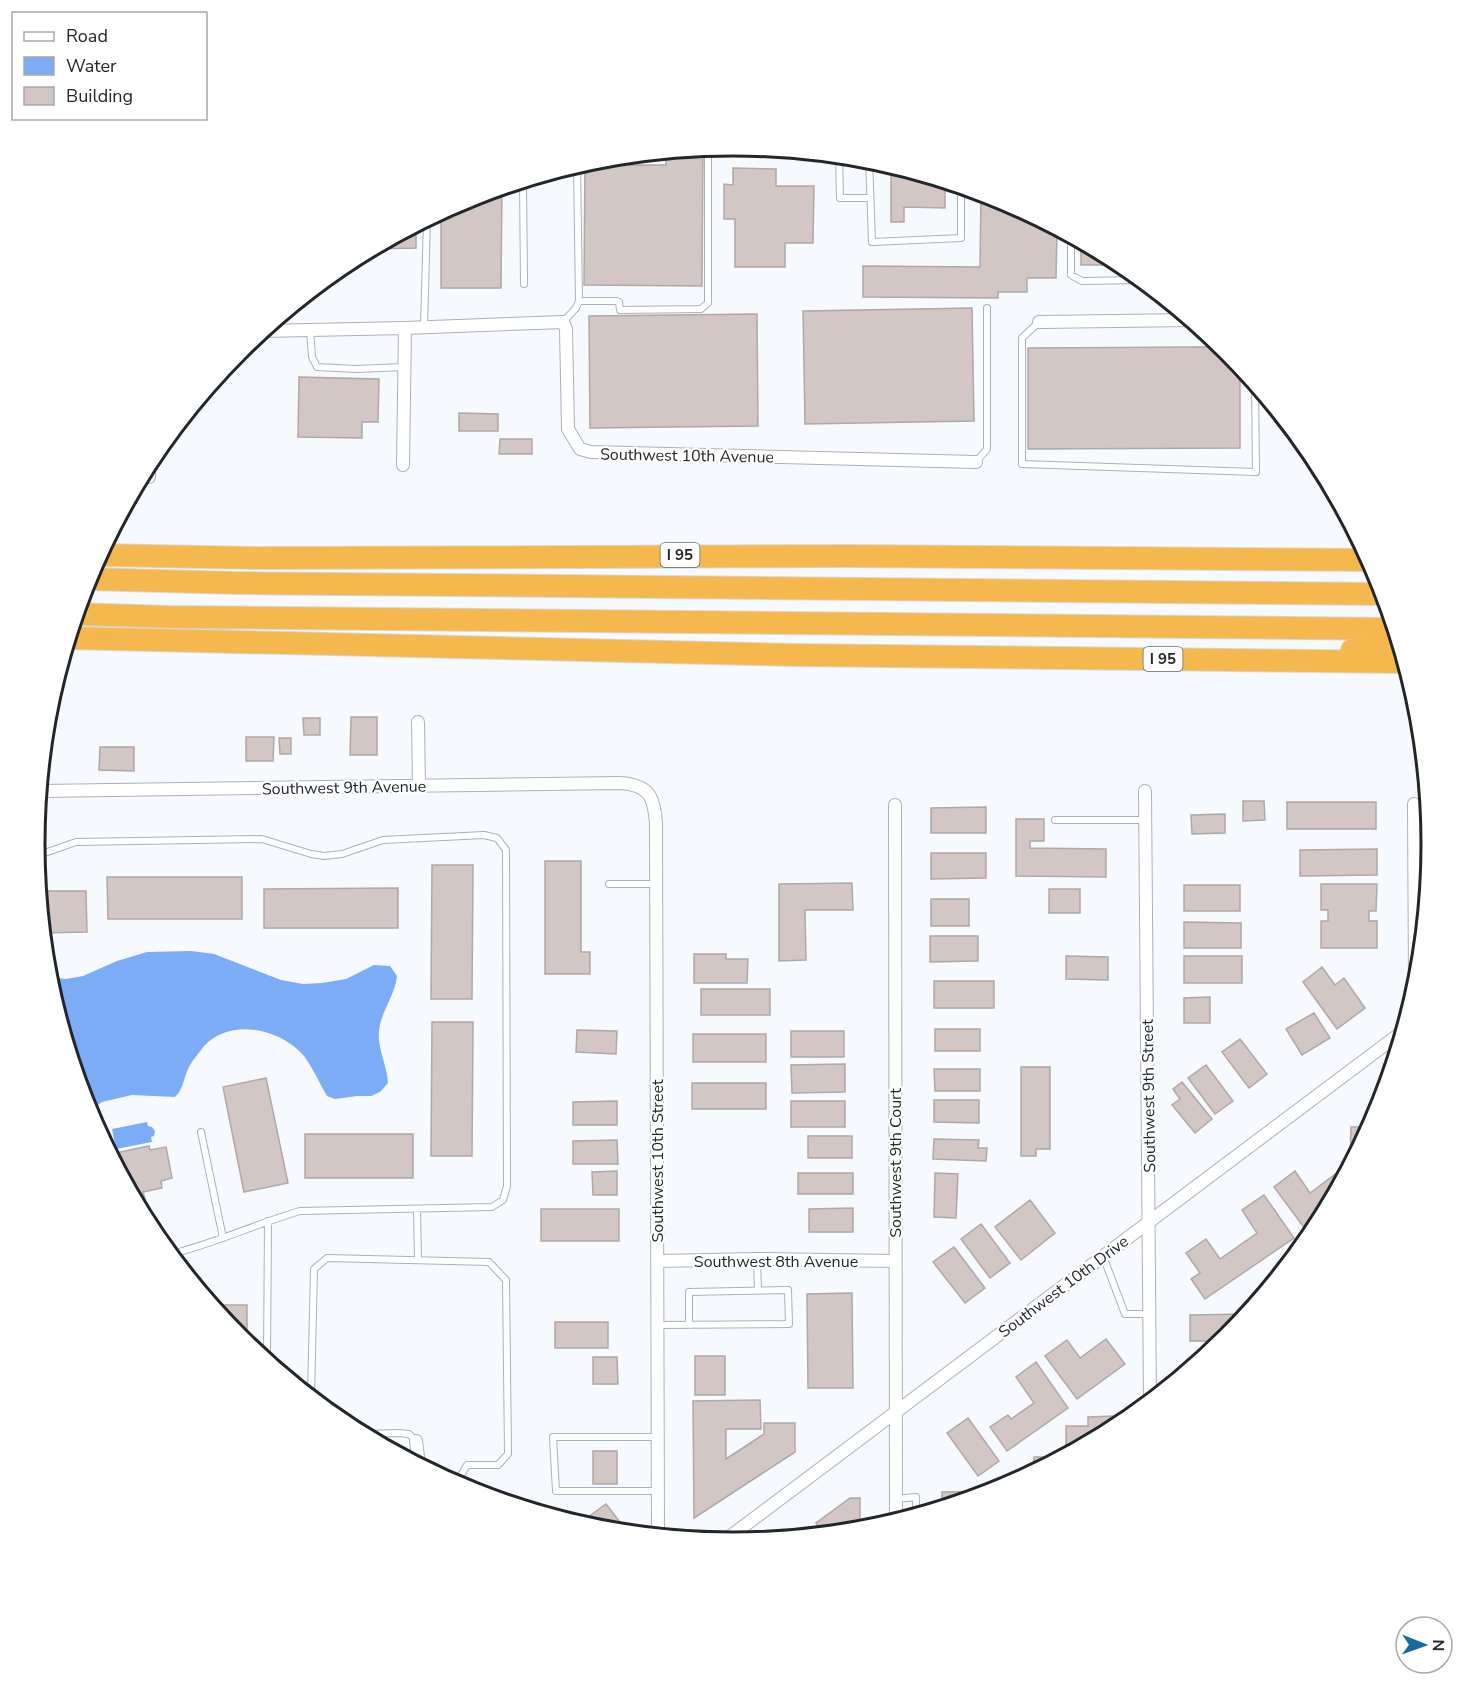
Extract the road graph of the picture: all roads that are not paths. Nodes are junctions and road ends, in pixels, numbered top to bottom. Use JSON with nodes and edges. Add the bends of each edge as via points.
{"nodes":[{"id":1,"x":708,"y":156,"type":"edge"},
{"id":2,"x":839,"y":164,"type":"edge"},
{"id":3,"x":869,"y":170,"type":"edge"},
{"id":4,"x":577,"y":174,"type":"edge"},
{"id":5,"x":523,"y":189,"type":"edge"},
{"id":6,"x":961,"y":195,"type":"edge"},
{"id":7,"x":870,"y":198,"type":"junction"},
{"id":8,"x":427,"y":227,"type":"edge"},
{"id":9,"x":1071,"y":245,"type":"edge"},
{"id":10,"x":1128,"y":280,"type":"edge"},
{"id":11,"x":524,"y":284,"type":"dead end"},
{"id":12,"x":579,"y":301,"type":"junction"},
{"id":13,"x":987,"y":308,"type":"dead end"},
{"id":14,"x":1180,"y":320,"type":"edge"},
{"id":15,"x":563,"y":322,"type":"junction"},
{"id":16,"x":1039,"y":322,"type":"joint"},
{"id":17,"x":424,"y":327,"type":"junction"},
{"id":18,"x":405,"y":328,"type":"junction"},
{"id":19,"x":310,"y":330,"type":"junction"},
{"id":20,"x":274,"y":331,"type":"edge"},
{"id":21,"x":404,"y":367,"type":"junction"},
{"id":22,"x":1255,"y":396,"type":"edge"},
{"id":23,"x":976,"y":462,"type":"joint"},
{"id":24,"x":403,"y":465,"type":"dead end"},
{"id":25,"x":109,"y":555,"type":"edge"},
{"id":26,"x":1360,"y":560,"type":"edge"},
{"id":27,"x":97,"y":579,"type":"edge"},
{"id":28,"x":1374,"y":594,"type":"edge"},
{"id":29,"x":85,"y":614,"type":"edge"},
{"id":30,"x":1386,"y":629,"type":"edge"},
{"id":31,"x":77,"y":638,"type":"edge"},
{"id":32,"x":1391,"y":644,"type":"edge"},
{"id":33,"x":1283,"y":660,"type":"junction"},
{"id":34,"x":1397,"y":662,"type":"edge"},
{"id":35,"x":418,"y":722,"type":"dead end"},
{"id":36,"x":419,"y":786,"type":"junction"},
{"id":37,"x":646,"y":790,"type":"joint"},
{"id":38,"x":47,"y":791,"type":"edge"},
{"id":39,"x":1145,"y":791,"type":"dead end"},
{"id":40,"x":1414,"y":804,"type":"dead end"},
{"id":41,"x":895,"y":805,"type":"dead end"},
{"id":42,"x":1055,"y":820,"type":"dead end"},
{"id":43,"x":1145,"y":820,"type":"junction"},
{"id":44,"x":45,"y":853,"type":"edge"},
{"id":45,"x":609,"y":884,"type":"dead end"},
{"id":46,"x":656,"y":884,"type":"junction"},
{"id":47,"x":1415,"y":935,"type":"edge"},
{"id":48,"x":1392,"y":1039,"type":"edge"},
{"id":49,"x":201,"y":1132,"type":"dead end"},
{"id":50,"x":417,"y":1209,"type":"junction"},
{"id":51,"x":268,"y":1221,"type":"junction"},
{"id":52,"x":1149,"y":1222,"type":"junction"},
{"id":53,"x":223,"y":1238,"type":"junction"},
{"id":54,"x":179,"y":1252,"type":"dead end"},
{"id":55,"x":1103,"y":1256,"type":"junction"},
{"id":56,"x":757,"y":1259,"type":"junction"},
{"id":57,"x":417,"y":1260,"type":"junction"},
{"id":58,"x":657,"y":1261,"type":"junction"},
{"id":59,"x":895,"y":1261,"type":"junction"},
{"id":60,"x":758,"y":1291,"type":"junction"},
{"id":61,"x":1149,"y":1314,"type":"junction"},
{"id":62,"x":657,"y":1325,"type":"junction"},
{"id":63,"x":689,"y":1325,"type":"junction"},
{"id":64,"x":267,"y":1349,"type":"edge"},
{"id":65,"x":311,"y":1387,"type":"edge"},
{"id":66,"x":1152,"y":1389,"type":"edge"},
{"id":67,"x":896,"y":1413,"type":"junction"},
{"id":68,"x":380,"y":1434,"type":"edge"},
{"id":69,"x":658,"y":1437,"type":"junction"},
{"id":70,"x":416,"y":1441,"type":"joint"},
{"id":71,"x":418,"y":1455,"type":"edge"},
{"id":72,"x":461,"y":1475,"type":"edge"},
{"id":73,"x":658,"y":1491,"type":"junction"},
{"id":74,"x":895,"y":1499,"type":"junction"},
{"id":75,"x":916,"y":1506,"type":"edge"},
{"id":76,"x":896,"y":1512,"type":"edge"},
{"id":77,"x":657,"y":1527,"type":"edge"},
{"id":78,"x":736,"y":1532,"type":"edge"}],
"edges":[{"from":1,"to":12,"type":"lane","via":[[708,303],[701,309],[620,310],[617,301]]},
{"from":2,"to":7,"type":"lane","via":[[840,198]]},
{"from":3,"to":7,"type":"lane"},
{"from":4,"to":12,"type":"lane"},
{"from":5,"to":11,"type":"lane"},
{"from":6,"to":7,"type":"lane","via":[[961,238],[872,242]]},
{"from":8,"to":17,"type":"lane"},
{"from":9,"to":10,"type":"lane","via":[[1071,275],[1082,281]]},
{"from":12,"to":15,"type":"lane"},
{"from":13,"to":23,"type":"lane","via":[[987,449]]},
{"from":14,"to":16,"type":"street"},
{"from":15,"to":17,"type":"street"},
{"from":15,"to":23,"type":"street","name":"Southwest 10th Avenue","via":[[567,429],[580,449]]},
{"from":16,"to":22,"type":"lane","via":[[1022,338],[1022,464],[1256,472]]},
{"from":17,"to":18,"type":"street"},
{"from":18,"to":19,"type":"street"},
{"from":18,"to":21,"type":"street"},
{"from":19,"to":20,"type":"street"},
{"from":19,"to":21,"type":"lane","via":[[312,357],[317,367]]},
{"from":21,"to":24,"type":"street"},
{"from":25,"to":26,"type":"highway","number":"I 95"},
{"from":27,"to":28,"type":"highway"},
{"from":29,"to":30,"type":"highway"},
{"from":31,"to":33,"type":"highway","number":"I 95","via":[[785,655]]},
{"from":32,"to":33,"type":"highway"},
{"from":33,"to":34,"type":"highway","number":"I 95"},
{"from":35,"to":36,"type":"street"},
{"from":36,"to":37,"type":"street","name":"Southwest 9th Avenue","via":[[620,783]]},
{"from":36,"to":38,"type":"street","name":"Southwest 9th Avenue"},
{"from":37,"to":46,"type":"street","name":"Southwest 10th Street","via":[[656,815]]},
{"from":39,"to":43,"type":"street","name":"Southwest 9th Street"},
{"from":40,"to":47,"type":"street"},
{"from":41,"to":59,"type":"street","name":"Southwest 9th Court"},
{"from":42,"to":43,"type":"lane"},
{"from":43,"to":52,"type":"street","name":"Southwest 9th Street"},
{"from":44,"to":50,"type":"lane","via":[[76,842],[262,839],[324,856],[383,840],[484,835],[497,838],[506,850],[507,1186],[503,1200],[492,1207]]},
{"from":45,"to":46,"type":"lane"},
{"from":46,"to":58,"type":"street","name":"Southwest 10th Street"},
{"from":48,"to":52,"type":"street","name":"Southwest 10th Drive"},
{"from":49,"to":53,"type":"lane"},
{"from":50,"to":51,"type":"lane","via":[[300,1211]]},
{"from":50,"to":57,"type":"lane"},
{"from":51,"to":53,"type":"lane"},
{"from":51,"to":64,"type":"lane"},
{"from":52,"to":55,"type":"street","name":"Southwest 10th Drive"},
{"from":52,"to":61,"type":"street","name":"Southwest 9th Street"},
{"from":53,"to":54,"type":"lane"},
{"from":55,"to":61,"type":"lane","via":[[1125,1314]]},
{"from":55,"to":67,"type":"street","name":"Southwest 10th Drive"},
{"from":56,"to":58,"type":"street","name":"Southwest 8th Avenue"},
{"from":56,"to":59,"type":"street","name":"Southwest 8th Avenue"},
{"from":56,"to":60,"type":"lane"},
{"from":57,"to":65,"type":"lane","via":[[327,1258],[314,1269]]},
{"from":57,"to":72,"type":"lane","via":[[489,1262],[506,1280],[508,1454],[498,1465],[467,1465]]},
{"from":58,"to":62,"type":"street","name":"Southwest 10th Street"},
{"from":59,"to":67,"type":"street","name":"Southwest 9th Court"},
{"from":60,"to":63,"type":"lane","via":[[689,1292]]},
{"from":60,"to":63,"type":"lane","via":[[788,1290],[789,1324]]},
{"from":61,"to":66,"type":"street","name":"Southwest 9th Street"},
{"from":62,"to":63,"type":"lane"},
{"from":62,"to":69,"type":"street","name":"Southwest 10th Street"},
{"from":67,"to":74,"type":"street","name":"Southwest 9th Court"},
{"from":67,"to":78,"type":"street","name":"Southwest 10th Drive"},
{"from":68,"to":70,"type":"lane","via":[[409,1434]]},
{"from":69,"to":73,"type":"street","name":"Southwest 10th Street"},
{"from":69,"to":73,"type":"lane","via":[[553,1437],[556,1491]]},
{"from":70,"to":71,"type":"street"},
{"from":73,"to":77,"type":"street","name":"Southwest 10th Street"},
{"from":74,"to":75,"type":"lane","via":[[916,1497]]},
{"from":74,"to":76,"type":"street","name":"Southwest 9th Court"}]}
